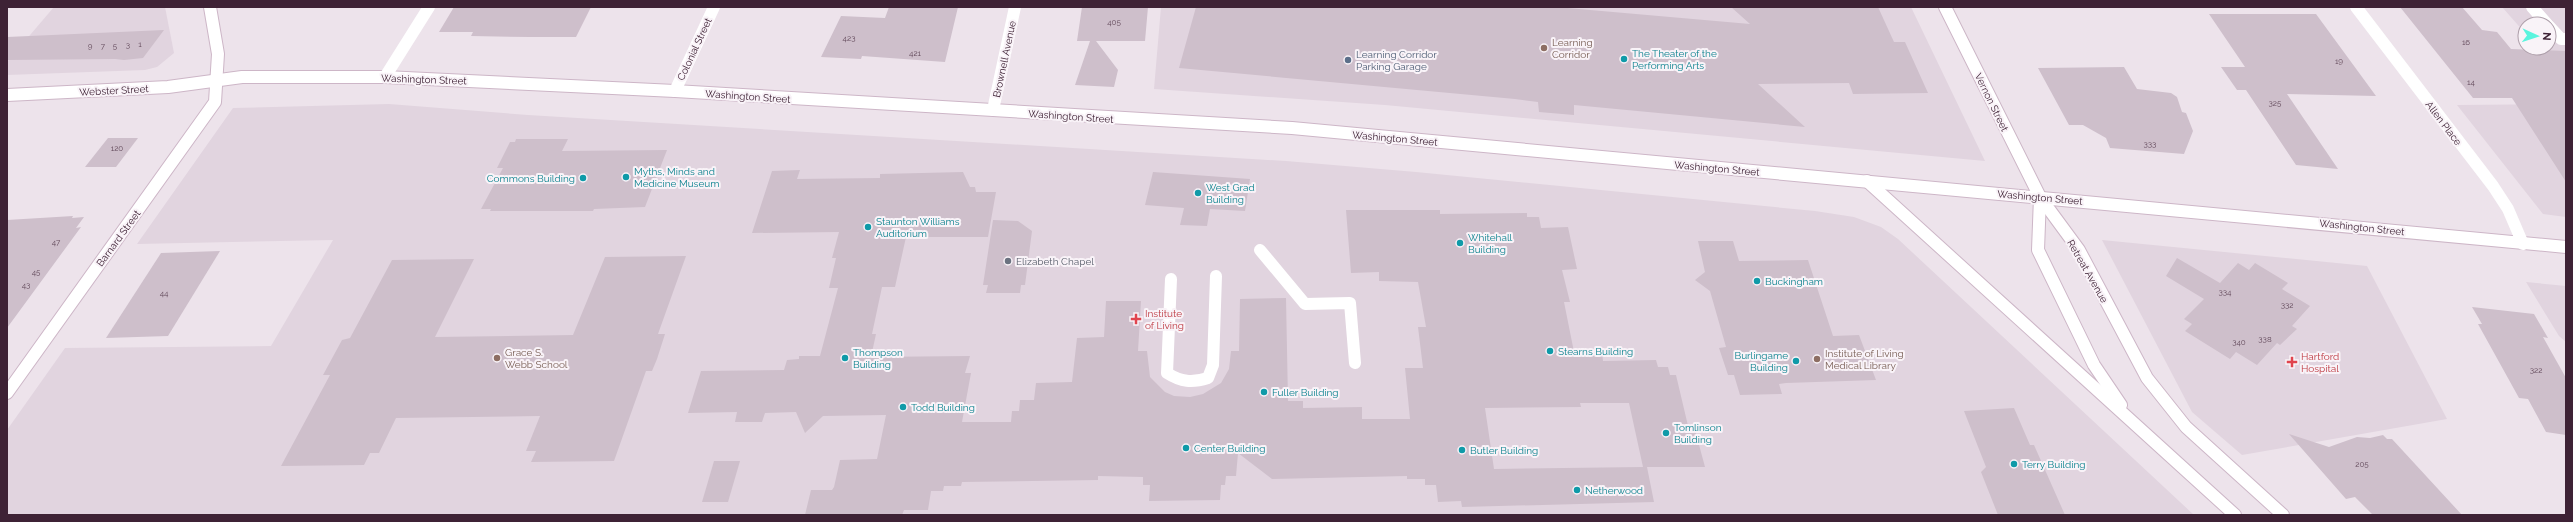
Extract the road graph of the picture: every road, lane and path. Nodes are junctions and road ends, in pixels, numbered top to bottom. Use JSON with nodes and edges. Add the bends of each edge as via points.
{"nodes":[{"id":1,"x":210,"y":7,"type":"edge"},
{"id":2,"x":428,"y":7,"type":"edge"},
{"id":3,"x":714,"y":7,"type":"edge"},
{"id":4,"x":1016,"y":7,"type":"edge"},
{"id":5,"x":1945,"y":7,"type":"edge"},
{"id":6,"x":2356,"y":7,"type":"edge"},
{"id":7,"x":2532,"y":7,"type":"edge"},
{"id":8,"x":2540,"y":16,"type":"edge"},
{"id":9,"x":2557,"y":36,"type":"edge"},
{"id":10,"x":2566,"y":39,"type":"edge"},
{"id":11,"x":385,"y":77,"type":"junction"},
{"id":12,"x":220,"y":79,"type":"junction"},
{"id":13,"x":675,"y":91,"type":"junction"},
{"id":14,"x":7,"y":95,"type":"edge"},
{"id":15,"x":993,"y":110,"type":"junction"},
{"id":16,"x":1866,"y":181,"type":"junction"},
{"id":17,"x":2040,"y":197,"type":"junction"},
{"id":18,"x":2523,"y":244,"type":"junction"},
{"id":19,"x":2566,"y":247,"type":"edge"},
{"id":20,"x":1260,"y":250,"type":"dead end"},
{"id":21,"x":1216,"y":276,"type":"dead end"},
{"id":22,"x":1171,"y":279,"type":"dead end"},
{"id":23,"x":1355,"y":363,"type":"dead end"},
{"id":24,"x":7,"y":393,"type":"edge"},
{"id":25,"x":2151,"y":440,"type":"junction"},
{"id":26,"x":2234,"y":515,"type":"edge"},
{"id":27,"x":2283,"y":515,"type":"edge"}],
"edges":[{"from":1,"to":12,"type":"main road","name":"Barnard Street","via":[[218,36]]},
{"from":2,"to":11,"type":"main road"},
{"from":3,"to":13,"type":"main road","name":"Colonial Street"},
{"from":4,"to":15,"type":"main road","name":"Brownell Avenue"},
{"from":5,"to":17,"type":"main road","name":"Vernon Street"},
{"from":6,"to":18,"type":"main road","name":"Allen Place","via":[[2493,186],[2508,209]]},
{"from":7,"to":8,"type":"main road"},
{"from":9,"to":10,"type":"main road","via":[[2560,39]]},
{"from":11,"to":12,"type":"main road","name":"Washington Street"},
{"from":11,"to":13,"type":"main road","name":"Washington Street"},
{"from":12,"to":14,"type":"main road","name":"Webster Street","via":[[168,87]]},
{"from":12,"to":24,"type":"main road","name":"Barnard Street","via":[[215,102]]},
{"from":13,"to":15,"type":"main road","name":"Washington Street"},
{"from":15,"to":16,"type":"main road","name":"Washington Street","via":[[1292,128]]},
{"from":16,"to":17,"type":"main road","name":"Washington Street"},
{"from":16,"to":25,"type":"main road"},
{"from":17,"to":18,"type":"main road","name":"Washington Street"},
{"from":17,"to":25,"type":"main road","via":[[2038,250],[2094,365],[2120,403]]},
{"from":17,"to":27,"type":"main road","name":"Retreat Avenue","via":[[2079,250],[2137,361],[2171,411]]},
{"from":18,"to":19,"type":"main road","name":"Washington Street"},
{"from":20,"to":23,"type":"main road","via":[[1305,304],[1350,303]]},
{"from":21,"to":22,"type":"main road","via":[[1213,365],[1208,378],[1194,383],[1177,380],[1167,373]]},
{"from":25,"to":26,"type":"main road"}]}
